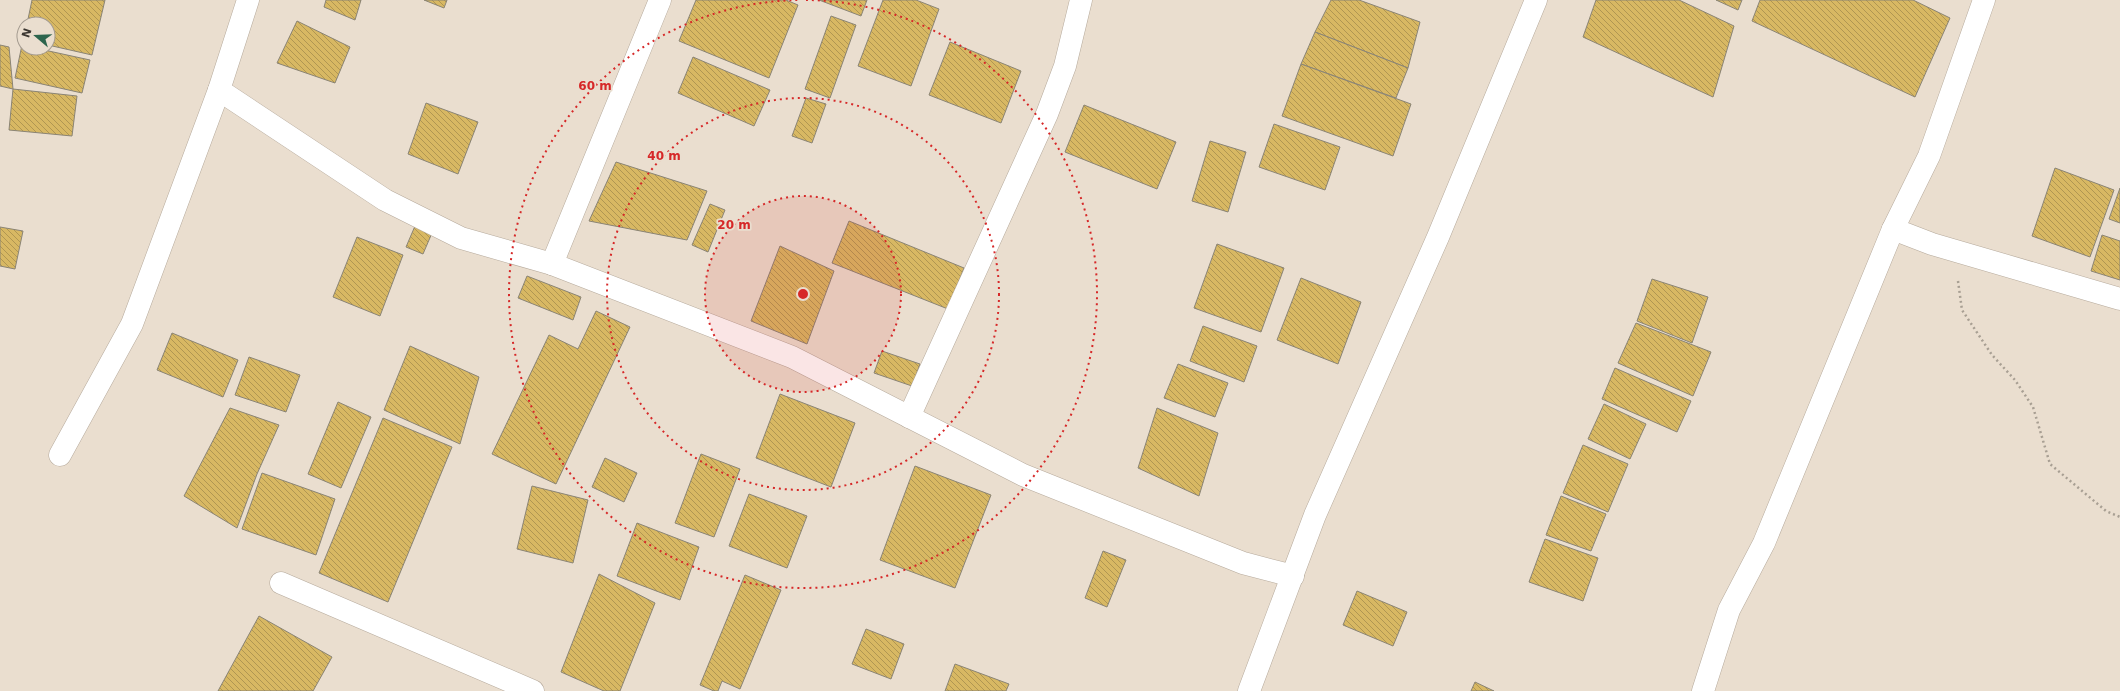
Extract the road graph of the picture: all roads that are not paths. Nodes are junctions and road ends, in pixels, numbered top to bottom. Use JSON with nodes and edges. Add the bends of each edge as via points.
{"nodes":[{"id":1,"x":248,"y":0,"type":"edge"},
{"id":2,"x":660,"y":0,"type":"edge"},
{"id":3,"x":1081,"y":0,"type":"edge"},
{"id":4,"x":1536,"y":0,"type":"edge"},
{"id":5,"x":1984,"y":0,"type":"edge"},
{"id":6,"x":218,"y":90,"type":"junction"},
{"id":7,"x":1893,"y":229,"type":"junction"},
{"id":8,"x":552,"y":264,"type":"junction"},
{"id":9,"x":2120,"y":299,"type":"edge"},
{"id":10,"x":909,"y":417,"type":"junction"},
{"id":11,"x":60,"y":455,"type":"dead end"},
{"id":12,"x":1293,"y":576,"type":"junction"},
{"id":13,"x":280,"y":583,"type":"dead end"},
{"id":14,"x":533,"y":691,"type":"edge"},
{"id":15,"x":1249,"y":691,"type":"edge"},
{"id":16,"x":1703,"y":691,"type":"edge"}],
"edges":[{"from":1,"to":6,"type":"street"},
{"from":2,"to":8,"type":"street"},
{"from":3,"to":10,"type":"street","via":[[1065,66],[1047,114]]},
{"from":4,"to":12,"type":"street","via":[[1438,237],[1316,515]]},
{"from":5,"to":7,"type":"street","via":[[1929,156]]},
{"from":6,"to":8,"type":"street","via":[[385,200],[461,238]]},
{"from":6,"to":11,"type":"street","via":[[132,324]]},
{"from":7,"to":9,"type":"street","via":[[1932,244]]},
{"from":7,"to":16,"type":"street","via":[[1764,543],[1729,610]]},
{"from":8,"to":10,"type":"street","via":[[792,357]]},
{"from":10,"to":12,"type":"street","via":[[1023,474],[1243,563]]},
{"from":12,"to":15,"type":"street"},
{"from":13,"to":14,"type":"street"}]}
